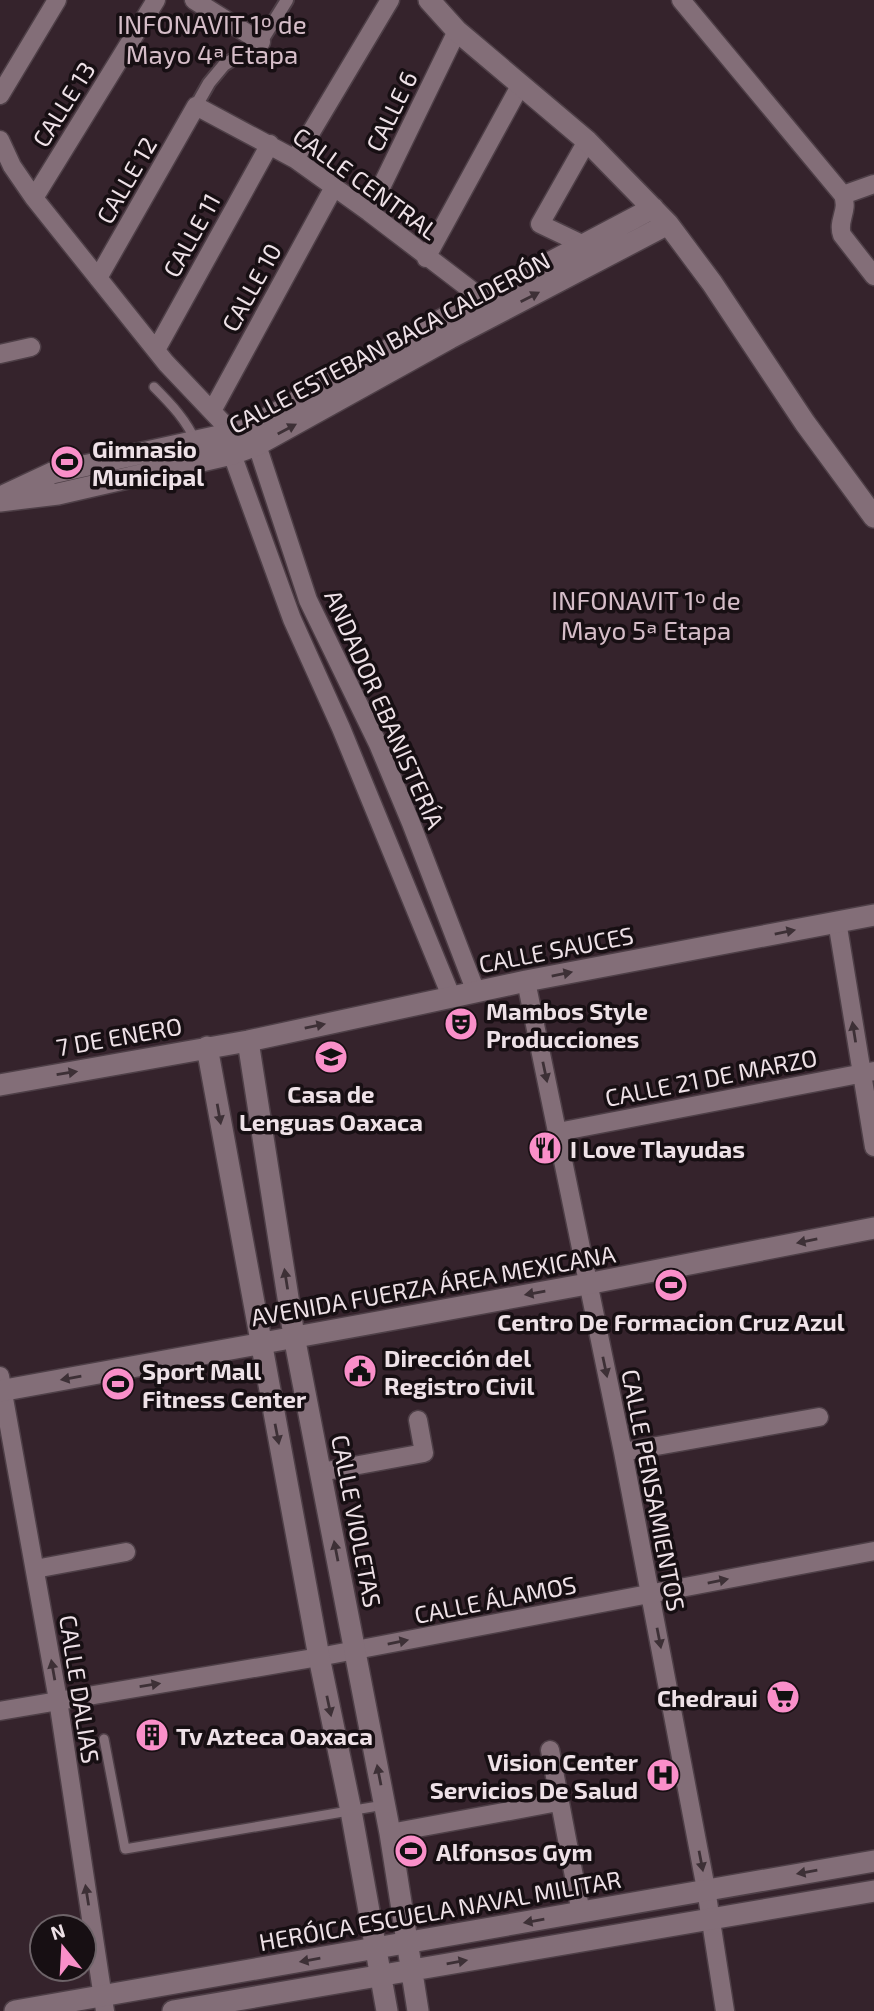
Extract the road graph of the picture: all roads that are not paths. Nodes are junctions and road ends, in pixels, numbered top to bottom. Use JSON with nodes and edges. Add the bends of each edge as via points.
{"nodes":[{"id":1,"x":57,"y":0,"type":"edge"},
{"id":2,"x":156,"y":0,"type":"edge"},
{"id":3,"x":194,"y":0,"type":"edge"},
{"id":4,"x":287,"y":0,"type":"edge"},
{"id":5,"x":390,"y":0,"type":"edge"},
{"id":6,"x":429,"y":0,"type":"edge"},
{"id":7,"x":681,"y":0,"type":"edge"},
{"id":8,"x":457,"y":31,"type":"junction"},
{"id":9,"x":261,"y":42,"type":"junction"},
{"id":10,"x":520,"y":86,"type":"junction"},
{"id":11,"x":0,"y":95,"type":"edge"},
{"id":12,"x":196,"y":106,"type":"junction"},
{"id":13,"x":0,"y":140,"type":"edge"},
{"id":14,"x":587,"y":141,"type":"junction"},
{"id":15,"x":270,"y":144,"type":"junction"},
{"id":16,"x":295,"y":159,"type":"junction"},
{"id":17,"x":6,"y":168,"type":"edge"},
{"id":18,"x":874,"y":184,"type":"edge"},
{"id":19,"x":334,"y":187,"type":"junction"},
{"id":20,"x":843,"y":194,"type":"junction"},
{"id":21,"x":34,"y":198,"type":"junction"},
{"id":22,"x":653,"y":208,"type":"junction"},
{"id":23,"x":369,"y":212,"type":"junction"},
{"id":24,"x":668,"y":224,"type":"junction"},
{"id":25,"x":584,"y":245,"type":"junction"},
{"id":26,"x":426,"y":258,"type":"junction"},
{"id":27,"x":874,"y":276,"type":"edge"},
{"id":28,"x":98,"y":278,"type":"junction"},
{"id":29,"x":482,"y":299,"type":"junction"},
{"id":30,"x":500,"y":312,"type":"junction"},
{"id":31,"x":31,"y":347,"type":"dead end"},
{"id":32,"x":156,"y":350,"type":"junction"},
{"id":33,"x":0,"y":354,"type":"edge"},
{"id":34,"x":154,"y":387,"type":"dead end"},
{"id":35,"x":332,"y":392,"type":"junction"},
{"id":36,"x":212,"y":411,"type":"junction"},
{"id":37,"x":243,"y":445,"type":"junction"},
{"id":38,"x":198,"y":452,"type":"junction"},
{"id":39,"x":0,"y":499,"type":"edge"},
{"id":40,"x":874,"y":517,"type":"edge"},
{"id":41,"x":874,"y":915,"type":"edge"},
{"id":42,"x":837,"y":921,"type":"junction"},
{"id":43,"x":526,"y":981,"type":"junction"},
{"id":44,"x":476,"y":992,"type":"junction"},
{"id":45,"x":451,"y":996,"type":"junction"},
{"id":46,"x":248,"y":1041,"type":"junction"},
{"id":47,"x":207,"y":1047,"type":"junction"},
{"id":48,"x":867,"y":1072,"type":"edge"},
{"id":49,"x":0,"y":1085,"type":"edge"},
{"id":50,"x":558,"y":1132,"type":"junction"},
{"id":51,"x":874,"y":1147,"type":"edge"},
{"id":52,"x":874,"y":1228,"type":"edge"},
{"id":53,"x":587,"y":1284,"type":"junction"},
{"id":54,"x":295,"y":1336,"type":"junction"},
{"id":55,"x":260,"y":1343,"type":"junction"},
{"id":56,"x":1,"y":1386,"type":"edge"},
{"id":57,"x":819,"y":1417,"type":"dead end"},
{"id":58,"x":418,"y":1420,"type":"dead end"},
{"id":59,"x":623,"y":1452,"type":"junction"},
{"id":60,"x":321,"y":1472,"type":"junction"},
{"id":61,"x":874,"y":1551,"type":"edge"},
{"id":62,"x":126,"y":1552,"type":"dead end"},
{"id":63,"x":35,"y":1569,"type":"junction"},
{"id":64,"x":651,"y":1594,"type":"junction"},
{"id":65,"x":355,"y":1650,"type":"junction"},
{"id":66,"x":319,"y":1657,"type":"junction"},
{"id":67,"x":58,"y":1700,"type":"junction"},
{"id":68,"x":0,"y":1711,"type":"edge"},
{"id":69,"x":104,"y":1739,"type":"dead end"},
{"id":70,"x":550,"y":1750,"type":"dead end"},
{"id":71,"x":558,"y":1802,"type":"junction"},
{"id":72,"x":384,"y":1805,"type":"junction"},
{"id":73,"x":351,"y":1811,"type":"junction"},
{"id":74,"x":390,"y":1833,"type":"junction"},
{"id":75,"x":874,"y":1861,"type":"edge"},
{"id":76,"x":706,"y":1889,"type":"junction"},
{"id":77,"x":874,"y":1891,"type":"edge"},
{"id":78,"x":581,"y":1913,"type":"junction"},
{"id":79,"x":711,"y":1919,"type":"junction"},
{"id":80,"x":407,"y":1942,"type":"junction"},
{"id":81,"x":376,"y":1948,"type":"junction"},
{"id":82,"x":410,"y":1970,"type":"junction"},
{"id":83,"x":381,"y":1975,"type":"junction"},
{"id":84,"x":104,"y":2003,"type":"edge"},
{"id":85,"x":15,"y":2011,"type":"edge"},
{"id":86,"x":173,"y":2011,"type":"edge"},
{"id":87,"x":387,"y":2011,"type":"edge"},
{"id":88,"x":418,"y":2011,"type":"edge"},
{"id":89,"x":725,"y":2011,"type":"edge"}],
"edges":[{"from":1,"to":11,"type":"street"},
{"from":2,"to":21,"type":"street","name":"CALLE 13"},
{"from":3,"to":9,"type":"street"},
{"from":4,"to":9,"type":"street"},
{"from":5,"to":16,"type":"street"},
{"from":6,"to":8,"type":"street"},
{"from":7,"to":20,"type":"street"},
{"from":8,"to":10,"type":"street"},
{"from":8,"to":23,"type":"street","name":"CALLE 6"},
{"from":9,"to":12,"type":"street","via":[[224,65]]},
{"from":10,"to":14,"type":"street"},
{"from":10,"to":26,"type":"street"},
{"from":12,"to":15,"type":"street","name":"CALLE CENTRAL"},
{"from":12,"to":28,"type":"street","name":"CALLE 12"},
{"from":13,"to":17,"type":"street","name":"ANDADOR EBANISTERÍA"},
{"from":14,"to":22,"type":"street"},
{"from":14,"to":25,"type":"street","via":[[540,224]]},
{"from":15,"to":16,"type":"street","name":"CALLE CENTRAL"},
{"from":15,"to":32,"type":"street","name":"CALLE 11"},
{"from":16,"to":19,"type":"street","name":"CALLE CENTRAL"},
{"from":17,"to":21,"type":"street","name":"ANDADOR EBANISTERÍA"},
{"from":18,"to":20,"type":"street"},
{"from":19,"to":23,"type":"street","name":"CALLE CENTRAL"},
{"from":19,"to":36,"type":"street","name":"CALLE 10"},
{"from":20,"to":27,"type":"street","via":[[842,235]]},
{"from":21,"to":28,"type":"street","name":"ANDADOR EBANISTERÍA"},
{"from":22,"to":24,"type":"street"},
{"from":22,"to":25,"type":"street","name":"CALLE ESTEBAN BACA CALDERÓN"},
{"from":23,"to":26,"type":"street","name":"CALLE CENTRAL"},
{"from":30,"to":24,"type":"street","name":"CALLE ESTEBAN BACA CALDERÓN","one_way":true},
{"from":24,"to":40,"type":"street"},
{"from":25,"to":29,"type":"street","name":"CALLE ESTEBAN BACA CALDERÓN"},
{"from":26,"to":29,"type":"street","name":"CALLE CENTRAL"},
{"from":28,"to":32,"type":"street","name":"ANDADOR EBANISTERÍA"},
{"from":29,"to":30,"type":"street","name":"CALLE CENTRAL"},
{"from":29,"to":35,"type":"street","name":"CALLE ESTEBAN BACA CALDERÓN"},
{"from":30,"to":35,"type":"street","name":"CALLE ESTEBAN BACA CALDERÓN"},
{"from":31,"to":33,"type":"street"},
{"from":32,"to":36,"type":"street","name":"ANDADOR EBANISTERÍA"},
{"from":34,"to":38,"type":"lane","via":[[188,424]]},
{"from":35,"to":37,"type":"street","name":"CALLE ESTEBAN BACA CALDERÓN","via":[[292,428]]},
{"from":36,"to":37,"type":"street","name":"ANDADOR EBANISTERÍA"},
{"from":37,"to":38,"type":"street","name":"CALLE ESTEBAN BACA CALDERÓN"},
{"from":37,"to":44,"type":"street","name":"ANDADOR EBANISTERÍA","via":[[308,600],[411,823]]},
{"from":37,"to":45,"type":"street","name":"ANDADOR EBANISTERÍA","via":[[292,618]]},
{"from":38,"to":39,"type":"street","name":"CALLE ESTEBAN BACA CALDERÓN","via":[[58,495]]},
{"from":41,"to":42,"type":"street","name":"CALLE SAUCES"},
{"from":43,"to":42,"type":"street","name":"CALLE SAUCES","one_way":true},
{"from":48,"to":42,"type":"street","one_way":true},
{"from":43,"to":44,"type":"street","name":"CALLE SAUCES"},
{"from":43,"to":50,"type":"street","name":"CALLE PENSAMIENTOS","one_way":true},
{"from":44,"to":45,"type":"street","name":"CALLE SAUCES"},
{"from":46,"to":45,"type":"street","name":"CALLE SAUCES","one_way":true},
{"from":46,"to":47,"type":"street","name":"7 DE ENERO"},
{"from":54,"to":46,"type":"street","name":"CALLE VIOLETAS","one_way":true},
{"from":49,"to":47,"type":"street","name":"7 DE ENERO","one_way":true},
{"from":47,"to":55,"type":"street","one_way":true},
{"from":48,"to":50,"type":"street","name":"CALLE 21 DE MARZO"},
{"from":48,"to":51,"type":"street"},
{"from":50,"to":53,"type":"street","name":"CALLE PENSAMIENTOS"},
{"from":52,"to":53,"type":"street","name":"AVENIDA FUERZA ÁREA MEXICANA","one_way":true},
{"from":53,"to":54,"type":"street","name":"AVENIDA FUERZA ÁREA MEXICANA","one_way":true},
{"from":53,"to":59,"type":"street","name":"CALLE PENSAMIENTOS","one_way":true},
{"from":54,"to":55,"type":"street","name":"AVENIDA FUERZA ÁREA MEXICANA"},
{"from":54,"to":60,"type":"street","name":"CALLE VIOLETAS"},
{"from":55,"to":56,"type":"street","name":"AVENIDA FUERZA ÁREA MEXICANA","one_way":true},
{"from":55,"to":66,"type":"street","one_way":true},
{"from":56,"to":63,"type":"street","name":"CALLE DALIAS"},
{"from":57,"to":59,"type":"street"},
{"from":58,"to":60,"type":"street","via":[[424,1453]]},
{"from":59,"to":64,"type":"street","name":"CALLE PENSAMIENTOS"},
{"from":65,"to":60,"type":"street","name":"CALLE VIOLETAS","one_way":true},
{"from":64,"to":61,"type":"street","name":"CALLE ÁLAMOS","one_way":true},
{"from":62,"to":63,"type":"street"},
{"from":67,"to":63,"type":"street","name":"CALLE DALIAS","one_way":true},
{"from":65,"to":64,"type":"street","name":"CALLE ÁLAMOS","one_way":true},
{"from":64,"to":76,"type":"street","name":"CALLE PENSAMIENTOS","one_way":true},
{"from":65,"to":66,"type":"street","name":"CALLE ÁLAMOS"},
{"from":72,"to":65,"type":"street","name":"CALLE VIOLETAS","one_way":true},
{"from":67,"to":66,"type":"street","name":"CALLE ÁLAMOS","one_way":true},
{"from":66,"to":73,"type":"street","one_way":true},
{"from":67,"to":68,"type":"street","name":"CALLE ÁLAMOS"},
{"from":84,"to":67,"type":"street","name":"CALLE DALIAS","one_way":true},
{"from":69,"to":73,"type":"lane","via":[[125,1849]]},
{"from":70,"to":71,"type":"street"},
{"from":71,"to":74,"type":"street"},
{"from":71,"to":78,"type":"street"},
{"from":72,"to":73,"type":"lane"},
{"from":72,"to":74,"type":"street","name":"CALLE VIOLETAS"},
{"from":73,"to":81,"type":"street"},
{"from":74,"to":80,"type":"street","name":"CALLE VIOLETAS"},
{"from":75,"to":76,"type":"street","name":"HERÓICA ESCUELA NAVAL MILITAR","one_way":true},
{"from":76,"to":78,"type":"street","name":"HERÓICA ESCUELA NAVAL MILITAR"},
{"from":76,"to":79,"type":"street","name":"CALLE PENSAMIENTOS"},
{"from":77,"to":79,"type":"street"},
{"from":78,"to":80,"type":"street","name":"HERÓICA ESCUELA NAVAL MILITAR","one_way":true},
{"from":82,"to":79,"type":"street","one_way":true},
{"from":79,"to":89,"type":"street","name":"CALLE PENSAMIENTOS"},
{"from":80,"to":81,"type":"street","name":"HERÓICA ESCUELA NAVAL MILITAR"},
{"from":80,"to":82,"type":"street","name":"CALLE VIOLETAS"},
{"from":81,"to":83,"type":"street"},
{"from":81,"to":84,"type":"street","name":"HERÓICA ESCUELA NAVAL MILITAR","one_way":true},
{"from":82,"to":83,"type":"street"},
{"from":82,"to":88,"type":"street","name":"CALLE VIOLETAS"},
{"from":83,"to":86,"type":"street"},
{"from":83,"to":87,"type":"street"},
{"from":84,"to":85,"type":"street","name":"HERÓICA ESCUELA NAVAL MILITAR"}]}
